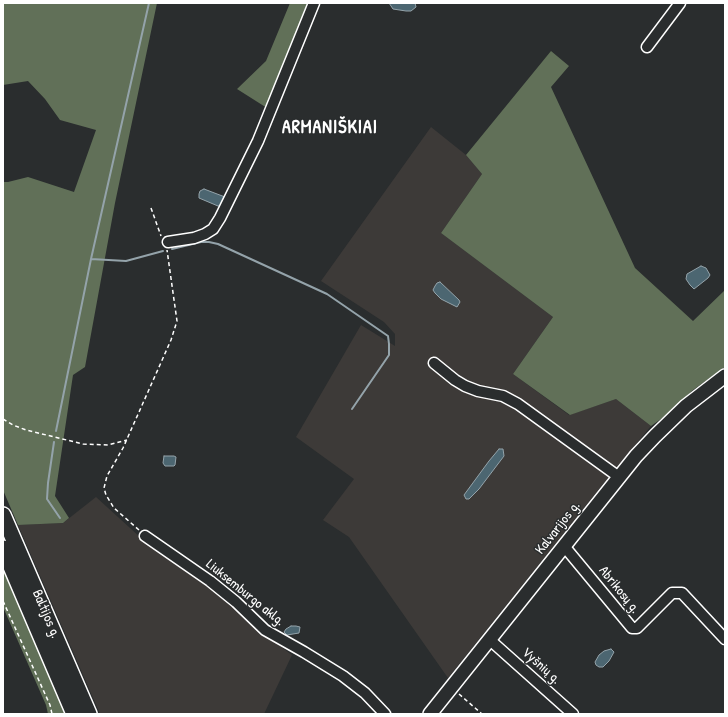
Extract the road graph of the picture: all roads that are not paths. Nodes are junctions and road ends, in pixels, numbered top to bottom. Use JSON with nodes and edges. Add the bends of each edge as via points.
{"nodes":[{"id":1,"x":314,"y":3,"type":"edge"},
{"id":2,"x":680,"y":3,"type":"edge"},
{"id":3,"x":647,"y":46,"type":"dead end"},
{"id":4,"x":168,"y":242,"type":"road end"},
{"id":5,"x":434,"y":363,"type":"dead end"},
{"id":6,"x":725,"y":376,"type":"edge"},
{"id":7,"x":619,"y":477,"type":"junction"},
{"id":8,"x":3,"y":515,"type":"edge"},
{"id":9,"x":145,"y":536,"type":"road end"},
{"id":10,"x":564,"y":546,"type":"junction"},
{"id":11,"x":3,"y":548,"type":"edge"},
{"id":12,"x":725,"y":639,"type":"edge"},
{"id":13,"x":490,"y":640,"type":"junction"},
{"id":14,"x":74,"y":714,"type":"edge"},
{"id":15,"x":89,"y":714,"type":"edge"},
{"id":16,"x":385,"y":714,"type":"edge"},
{"id":17,"x":430,"y":714,"type":"edge"},
{"id":18,"x":573,"y":714,"type":"edge"}],
"edges":[{"from":1,"to":4,"type":"street","via":[[258,141],[220,218],[213,229],[205,234]]},
{"from":2,"to":3,"type":"street"},
{"from":5,"to":7,"type":"street","via":[[465,386],[502,396],[518,404]]},
{"from":6,"to":7,"type":"main road","name":"Kalvarijos g.","via":[[686,406]]},
{"from":7,"to":10,"type":"main road","name":"Kalvarijos g."},
{"from":8,"to":15,"type":"highway","name":"Baltijos g."},
{"from":9,"to":16,"type":"street","name":"Liuksemburgo aklg.","via":[[210,581],[265,630],[343,676],[365,693]]},
{"from":10,"to":12,"type":"street","name":"Abrikosų g.","via":[[632,628],[637,628],[672,593],[682,593]]},
{"from":10,"to":13,"type":"main road","name":"Kalvarijos g."},
{"from":11,"to":14,"type":"highway","name":"Baltijos g."},
{"from":13,"to":17,"type":"main road","name":"Kalvarijos g."},
{"from":13,"to":18,"type":"street","name":"Vyšnių g."}]}
